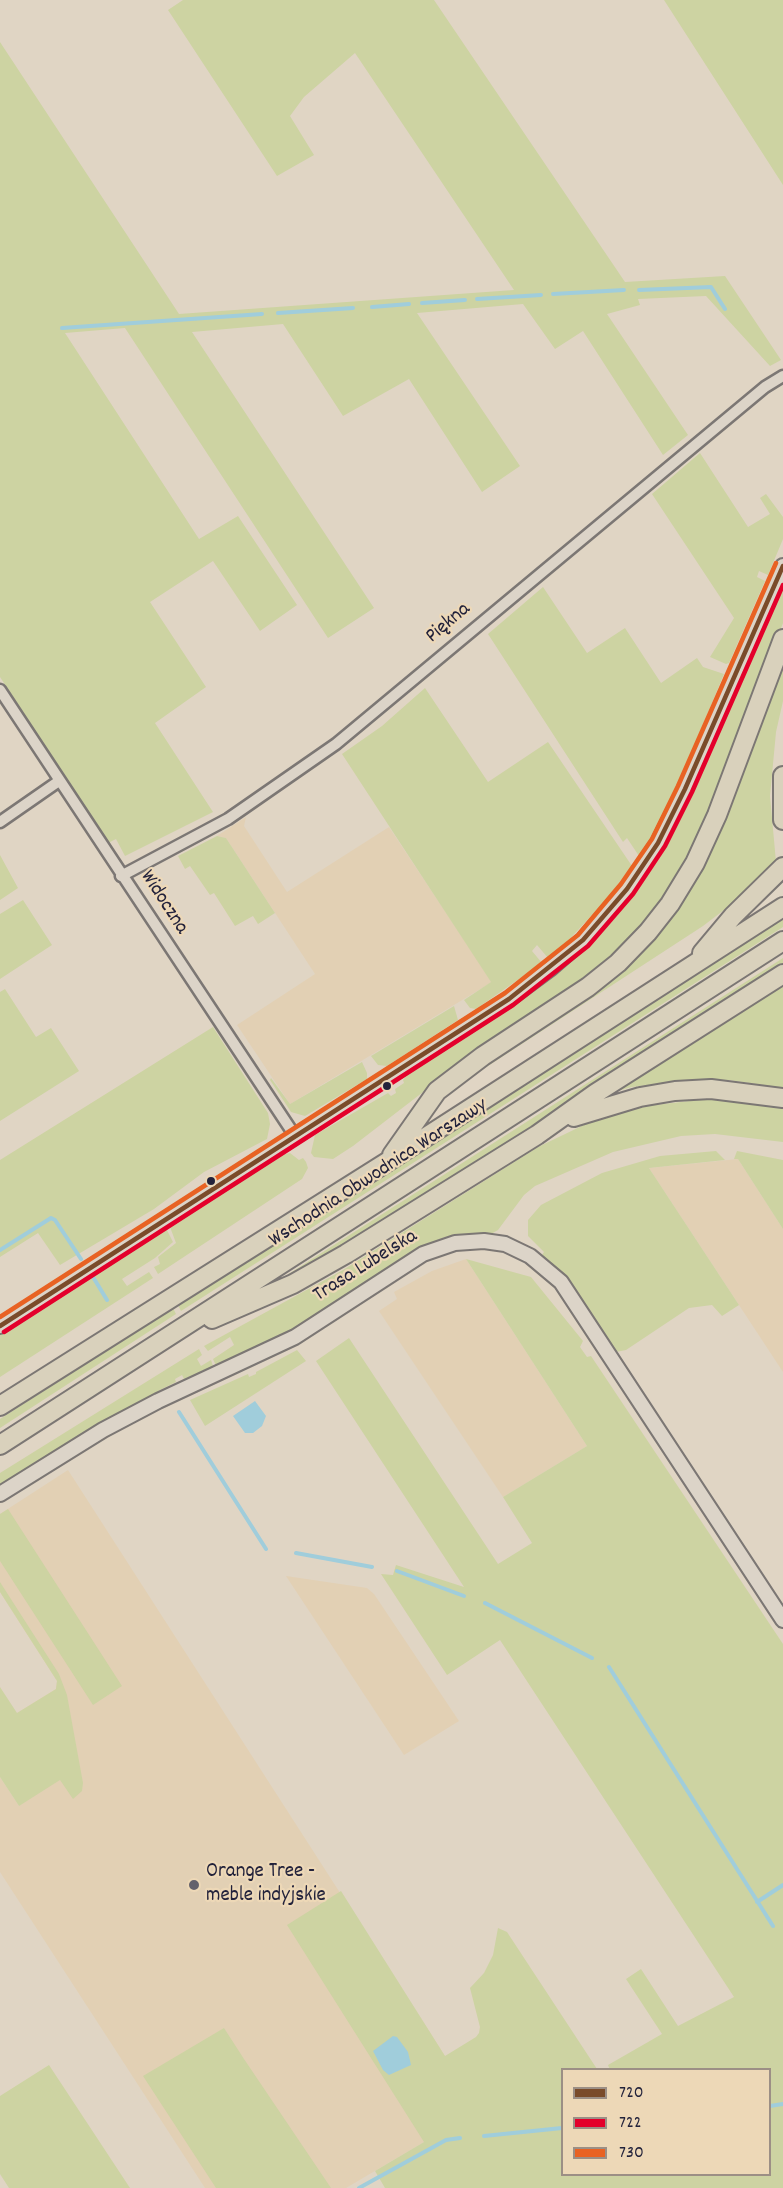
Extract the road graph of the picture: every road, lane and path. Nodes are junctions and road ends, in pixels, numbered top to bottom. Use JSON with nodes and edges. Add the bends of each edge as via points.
{"nodes":[{"id":1,"x":783,"y":376,"type":"edge"},
{"id":2,"x":783,"y":566,"type":"edge"},
{"id":3,"x":783,"y":639,"type":"edge"},
{"id":4,"x":0,"y":690,"type":"edge"},
{"id":5,"x":783,"y":776,"type":"edge"},
{"id":6,"x":59,"y":781,"type":"junction"},
{"id":7,"x":783,"y":820,"type":"edge"},
{"id":8,"x":0,"y":822,"type":"edge"},
{"id":9,"x":783,"y":867,"type":"edge"},
{"id":10,"x":122,"y":876,"type":"junction"},
{"id":11,"x":783,"y":907,"type":"edge"},
{"id":12,"x":783,"y":941,"type":"edge"},
{"id":13,"x":687,"y":970,"type":"junction"},
{"id":14,"x":783,"y":974,"type":"edge"},
{"id":15,"x":783,"y":1098,"type":"edge"},
{"id":16,"x":537,"y":1135,"type":"junction"},
{"id":17,"x":295,"y":1136,"type":"junction"},
{"id":18,"x":387,"y":1162,"type":"junction"},
{"id":19,"x":0,"y":1326,"type":"edge"},
{"id":20,"x":166,"y":1339,"type":"junction"},
{"id":21,"x":0,"y":1406,"type":"edge"},
{"id":22,"x":0,"y":1445,"type":"edge"},
{"id":23,"x":0,"y":1494,"type":"edge"},
{"id":24,"x":783,"y":1620,"type":"edge"}],
"edges":[{"from":1,"to":10,"type":"street","name":"Piękna","via":[[330,749],[228,819]]},
{"from":2,"to":17,"type":"street","via":[[672,817],[642,869],[611,910],[570,953],[530,985]]},
{"from":3,"to":18,"type":"highway","via":[[717,815],[670,904],[626,955],[588,987],[437,1090]]},
{"from":4,"to":6,"type":"street","name":"Widoczna"},
{"from":5,"to":7,"type":"highway"},
{"from":6,"to":8,"type":"street"},
{"from":6,"to":10,"type":"street","name":"Widoczna"},
{"from":9,"to":13,"type":"highway","via":[[733,916]]},
{"from":10,"to":17,"type":"street","name":"Widoczna"},
{"from":11,"to":13,"type":"highway","name":"Wschodnia Obwodnica Warszawy"},
{"from":12,"to":20,"type":"highway","name":"Wschodnia Obwodnica Warszawy"},
{"from":13,"to":18,"type":"highway","name":"Wschodnia Obwodnica Warszawy"},
{"from":14,"to":16,"type":"highway"},
{"from":15,"to":16,"type":"highway","via":[[711,1089],[640,1096],[603,1106]]},
{"from":16,"to":20,"type":"highway","via":[[293,1284]]},
{"from":17,"to":19,"type":"street"},
{"from":18,"to":21,"type":"highway","name":"Wschodnia Obwodnica Warszawy"},
{"from":20,"to":22,"type":"highway","name":"Wschodnia Obwodnica Warszawy"},
{"from":23,"to":24,"type":"street","name":"Trasa Lubelska","via":[[103,1430],[287,1342],[430,1250],[468,1241],[505,1244],[530,1256],[561,1282]]}]}
